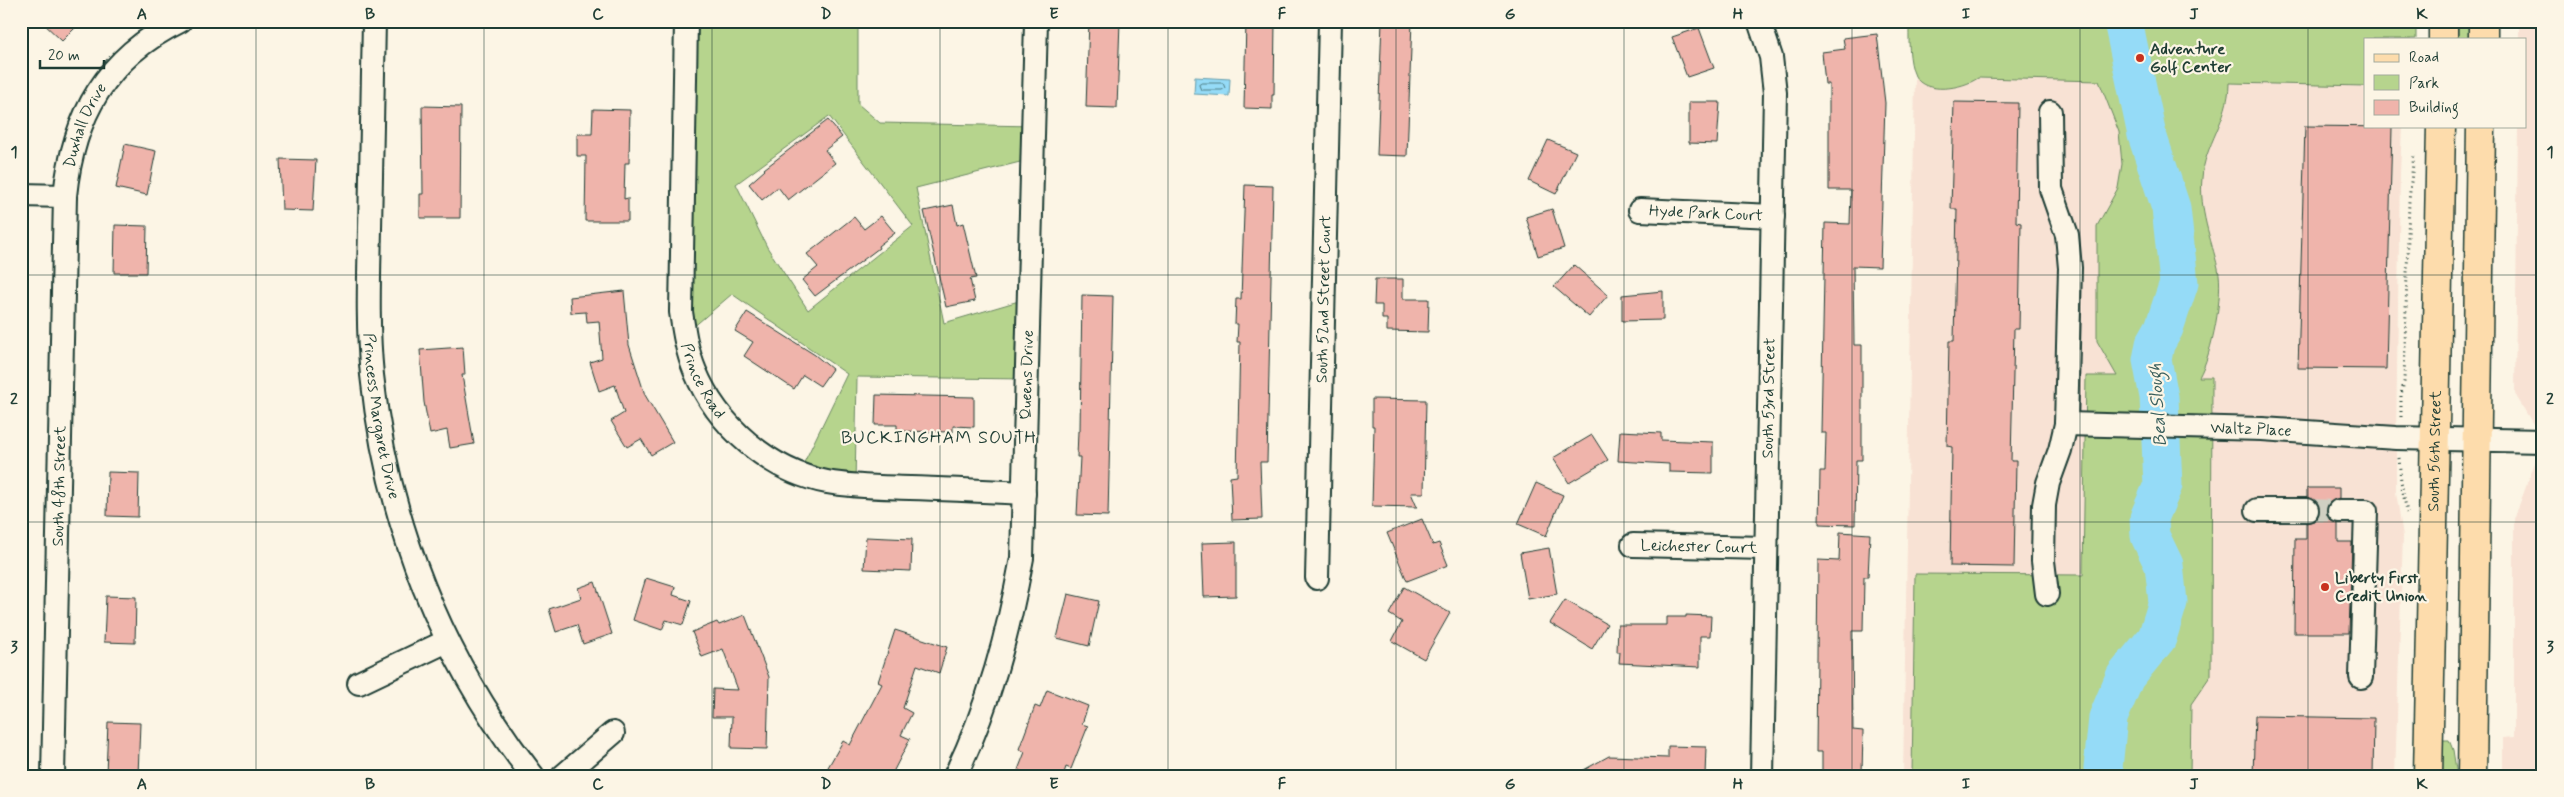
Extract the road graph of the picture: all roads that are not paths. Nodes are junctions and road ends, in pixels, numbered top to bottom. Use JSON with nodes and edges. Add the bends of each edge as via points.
{"nodes":[{"id":1,"x":180,"y":21,"type":"edge"},
{"id":2,"x":374,"y":21,"type":"edge"},
{"id":3,"x":686,"y":21,"type":"edge"},
{"id":4,"x":1036,"y":21,"type":"edge"},
{"id":5,"x":1330,"y":21,"type":"edge"},
{"id":6,"x":1759,"y":21,"type":"edge"},
{"id":7,"x":2443,"y":21,"type":"edge"},
{"id":8,"x":2483,"y":21,"type":"edge"},
{"id":9,"x":2443,"y":38,"type":"edge"},
{"id":10,"x":2483,"y":38,"type":"edge"},
{"id":11,"x":2050,"y":112,"type":"dead end"},
{"id":12,"x":2442,"y":128,"type":"edge"},
{"id":13,"x":2481,"y":128,"type":"edge"},
{"id":14,"x":21,"y":195,"type":"edge"},
{"id":15,"x":65,"y":196,"type":"junction"},
{"id":16,"x":1640,"y":210,"type":"dead end"},
{"id":17,"x":1772,"y":216,"type":"junction"},
{"id":18,"x":2066,"y":424,"type":"junction"},
{"id":19,"x":2436,"y":439,"type":"junction"},
{"id":20,"x":2477,"y":439,"type":"junction"},
{"id":21,"x":2543,"y":441,"type":"edge"},
{"id":22,"x":1024,"y":493,"type":"junction"},
{"id":23,"x":2256,"y":510,"type":"dead end"},
{"id":24,"x":2307,"y":510,"type":"tunnel mouth"},
{"id":25,"x":2338,"y":511,"type":"tunnel mouth"},
{"id":26,"x":1633,"y":545,"type":"dead end"},
{"id":27,"x":1766,"y":548,"type":"junction"},
{"id":28,"x":1317,"y":578,"type":"dead end"},
{"id":29,"x":2047,"y":594,"type":"dead end"},
{"id":30,"x":447,"y":640,"type":"junction"},
{"id":31,"x":2361,"y":678,"type":"dead end"},
{"id":32,"x":359,"y":684,"type":"dead end"},
{"id":33,"x":613,"y":733,"type":"dead end"},
{"id":34,"x":53,"y":776,"type":"edge"},
{"id":35,"x":533,"y":776,"type":"edge"},
{"id":36,"x":563,"y":776,"type":"edge"},
{"id":37,"x":955,"y":776,"type":"edge"},
{"id":38,"x":1762,"y":776,"type":"edge"},
{"id":39,"x":2428,"y":776,"type":"edge"},
{"id":40,"x":2472,"y":776,"type":"edge"}],
"edges":[{"from":1,"to":15,"type":"street","name":"Duxhall Drive","via":[[142,44],[106,80],[74,138]]},
{"from":2,"to":30,"type":"street","name":"Princess Margaret Drive","via":[[368,316],[372,374],[382,445],[397,512],[419,577]]},
{"from":3,"to":22,"type":"street","name":"Prince Road","via":[[681,312],[695,371],[727,423],[769,459],[826,482]]},
{"from":4,"to":22,"type":"street","name":"Queens Drive"},
{"from":5,"to":28,"type":"street","name":"South 52nd Street Court"},
{"from":6,"to":17,"type":"street","name":"South 53rd Street","via":[[1771,57],[1775,93]]},
{"from":7,"to":9,"type":"main road"},
{"from":8,"to":10,"type":"main road"},
{"from":11,"to":18,"type":"street","via":[[2051,189],[2070,255]]},
{"from":12,"to":19,"type":"main road","name":"South 56th Street"},
{"from":13,"to":20,"type":"main road"},
{"from":14,"to":15,"type":"street"},
{"from":15,"to":34,"type":"street","name":"South 48th Street"},
{"from":16,"to":17,"type":"street","name":"Hyde Park Court"},
{"from":17,"to":27,"type":"street","name":"South 53rd Street"},
{"from":18,"to":19,"type":"street","name":"Waltz Place","via":[[2262,428],[2342,436]]},
{"from":18,"to":29,"type":"street","via":[[2044,505],[2043,561]]},
{"from":19,"to":20,"type":"street","name":"Waltz Place"},
{"from":19,"to":39,"type":"main road","name":"South 56th Street"},
{"from":20,"to":21,"type":"street","name":"Waltz Place"},
{"from":20,"to":40,"type":"main road"},
{"from":22,"to":37,"type":"street","name":"Queens Drive","via":[[1022,558],[1011,621],[993,683]]},
{"from":23,"to":24,"type":"street"},
{"from":25,"to":31,"type":"street","via":[[2366,511]]},
{"from":26,"to":27,"type":"street","name":"Leichester Court"},
{"from":27,"to":38,"type":"street","name":"South 53rd Street"},
{"from":30,"to":32,"type":"street"},
{"from":30,"to":35,"type":"street","name":"Princess Margaret Drive","via":[[477,695]]},
{"from":33,"to":36,"type":"street"}]}
